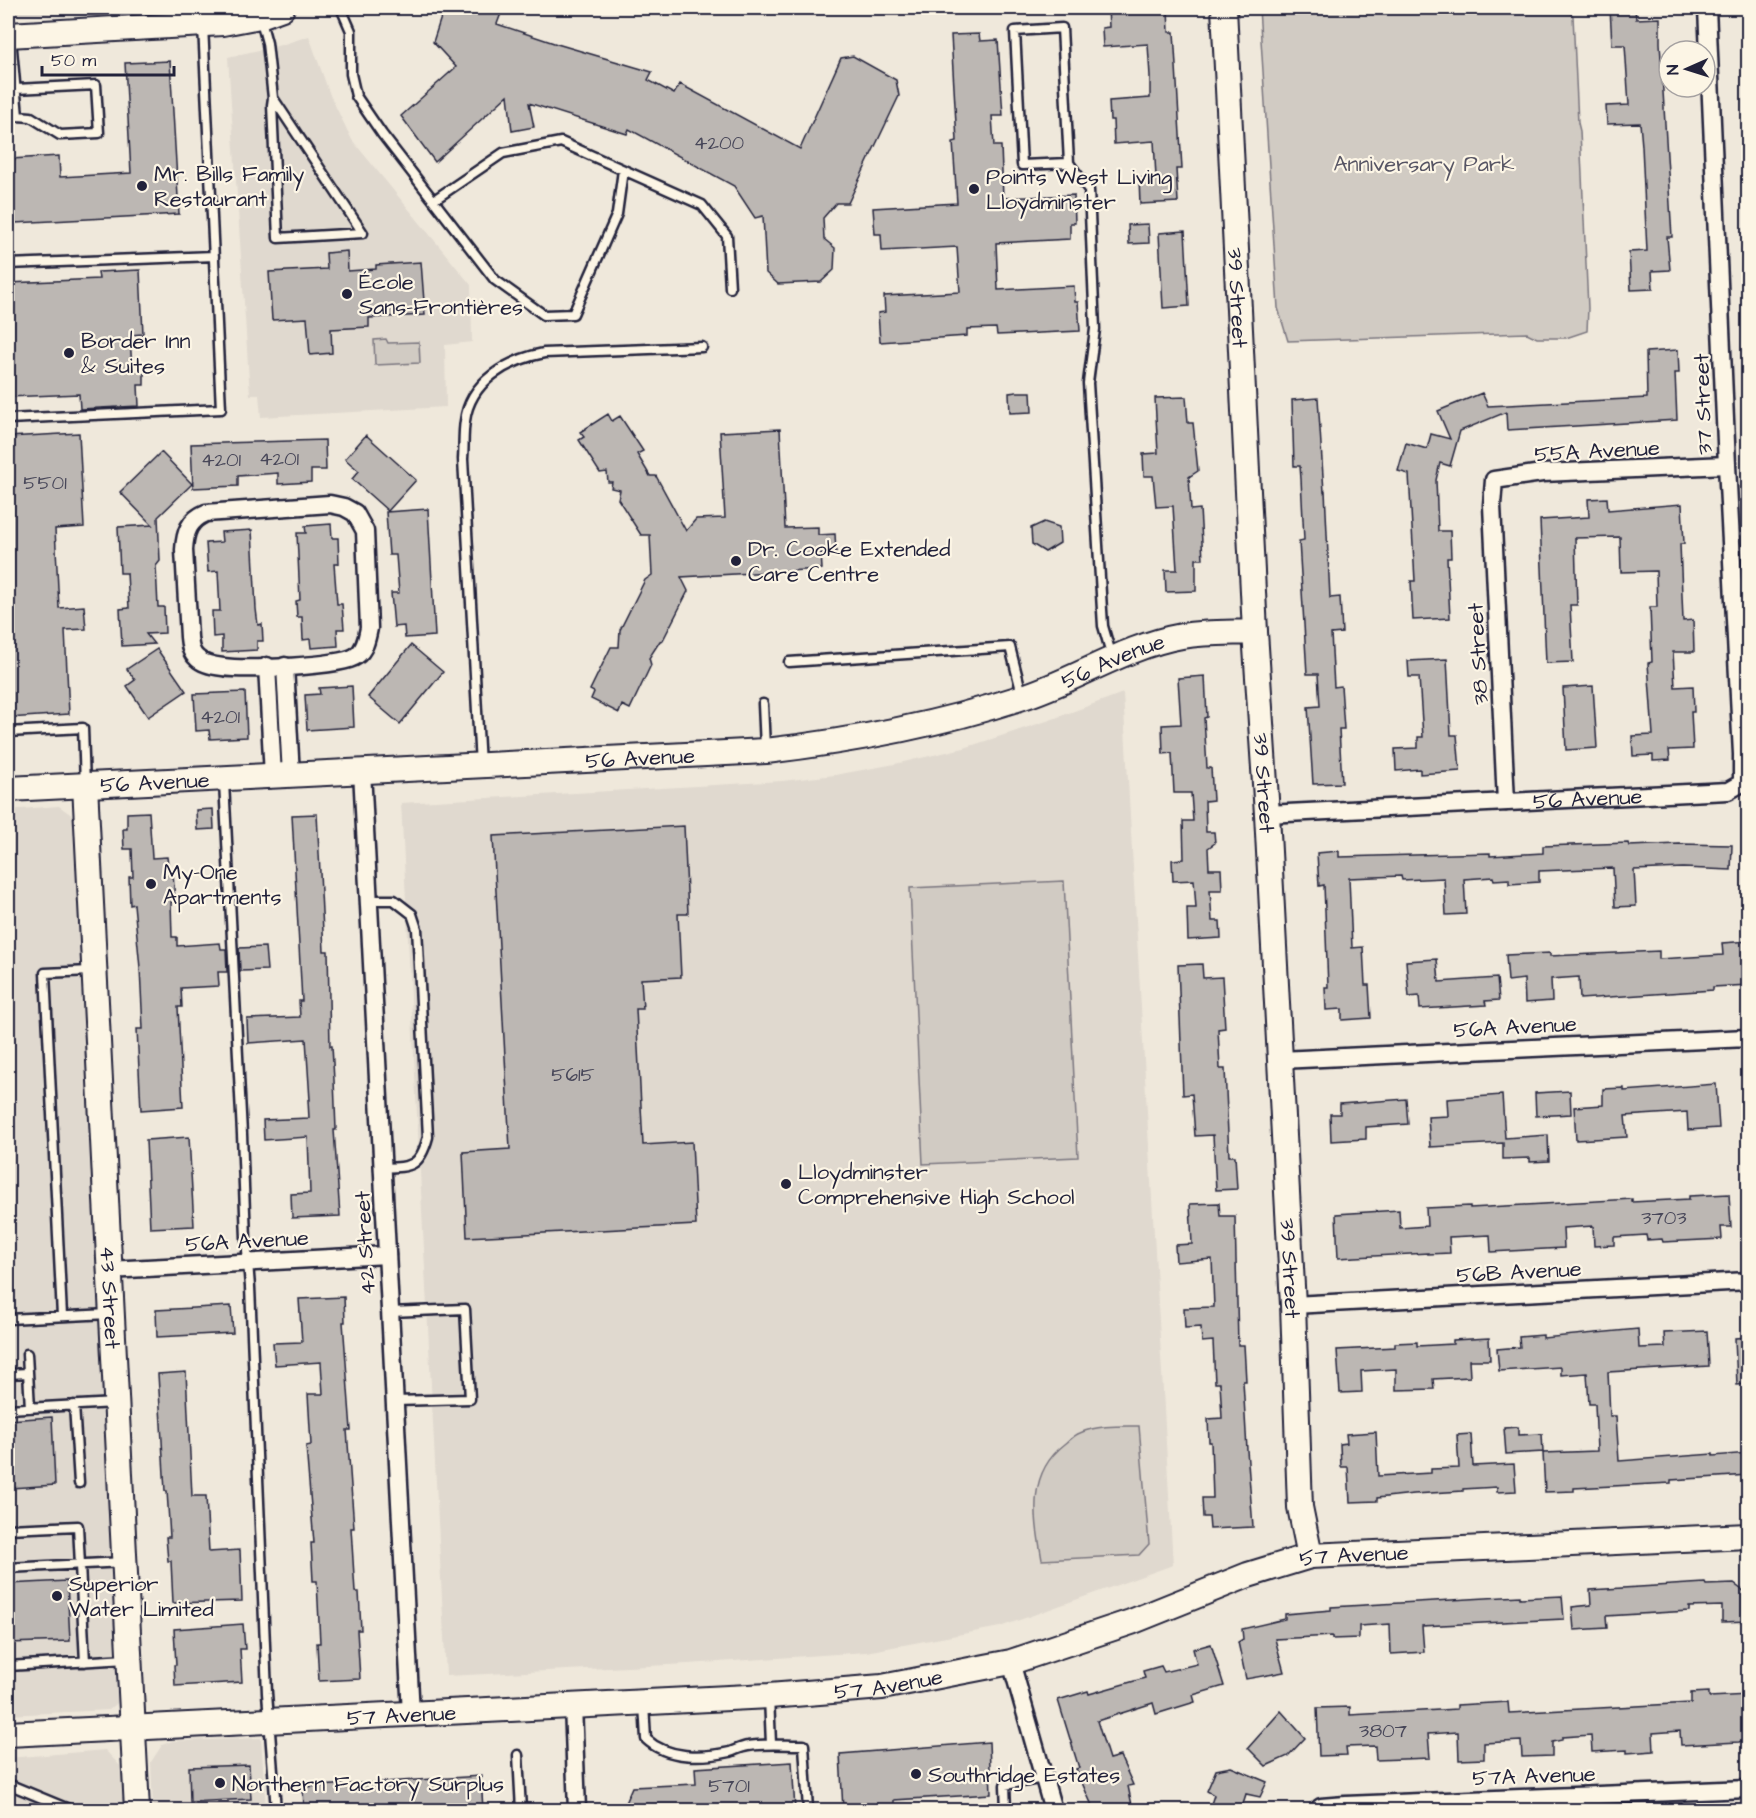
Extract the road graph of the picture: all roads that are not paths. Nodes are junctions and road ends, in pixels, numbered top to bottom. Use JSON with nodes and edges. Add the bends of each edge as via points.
{"nodes":[{"id":1,"x":341,"y":8,"type":"edge"},
{"id":2,"x":1224,"y":8,"type":"edge"},
{"id":3,"x":1707,"y":8,"type":"edge"},
{"id":4,"x":271,"y":12,"type":"edge"},
{"id":5,"x":203,"y":24,"type":"junction"},
{"id":6,"x":9,"y":34,"type":"edge"},
{"id":7,"x":16,"y":89,"type":"junction"},
{"id":8,"x":273,"y":98,"type":"junction"},
{"id":9,"x":18,"y":116,"type":"junction"},
{"id":10,"x":8,"y":117,"type":"edge"},
{"id":11,"x":1069,"y":163,"type":"junction"},
{"id":12,"x":623,"y":170,"type":"junction"},
{"id":13,"x":434,"y":200,"type":"junction"},
{"id":14,"x":214,"y":256,"type":"junction"},
{"id":15,"x":8,"y":264,"type":"edge"},
{"id":16,"x":730,"y":288,"type":"dead end"},
{"id":17,"x":702,"y":347,"type":"dead end"},
{"id":18,"x":8,"y":419,"type":"edge"},
{"id":19,"x":1727,"y":465,"type":"junction"},
{"id":20,"x":1492,"y":505,"type":"joint"},
{"id":21,"x":1255,"y":632,"type":"junction"},
{"id":22,"x":1113,"y":660,"type":"junction"},
{"id":23,"x":789,"y":662,"type":"dead end"},
{"id":24,"x":267,"y":666,"type":"junction"},
{"id":25,"x":285,"y":666,"type":"junction"},
{"id":26,"x":1023,"y":698,"type":"junction"},
{"id":27,"x":763,"y":704,"type":"dead end"},
{"id":28,"x":8,"y":732,"type":"edge"},
{"id":29,"x":765,"y":751,"type":"junction"},
{"id":30,"x":480,"y":765,"type":"junction"},
{"id":31,"x":362,"y":771,"type":"junction"},
{"id":32,"x":282,"y":775,"type":"junction"},
{"id":33,"x":224,"y":778,"type":"junction"},
{"id":34,"x":86,"y":785,"type":"junction"},
{"id":35,"x":8,"y":789,"type":"edge"},
{"id":36,"x":1728,"y":791,"type":"joint"},
{"id":37,"x":1506,"y":802,"type":"junction"},
{"id":38,"x":1267,"y":814,"type":"junction"},
{"id":39,"x":369,"y":900,"type":"junction"},
{"id":40,"x":95,"y":971,"type":"junction"},
{"id":41,"x":1749,"y":1042,"type":"edge"},
{"id":42,"x":1280,"y":1060,"type":"junction"},
{"id":43,"x":383,"y":1168,"type":"junction"},
{"id":44,"x":387,"y":1255,"type":"junction"},
{"id":45,"x":248,"y":1263,"type":"junction"},
{"id":46,"x":110,"y":1270,"type":"junction"},
{"id":47,"x":1749,"y":1281,"type":"edge"},
{"id":48,"x":1293,"y":1305,"type":"junction"},
{"id":49,"x":390,"y":1312,"type":"junction"},
{"id":50,"x":111,"y":1314,"type":"junction"},
{"id":51,"x":63,"y":1316,"type":"junction"},
{"id":52,"x":8,"y":1318,"type":"edge"},
{"id":53,"x":27,"y":1354,"type":"dead end"},
{"id":54,"x":28,"y":1373,"type":"junction"},
{"id":55,"x":8,"y":1374,"type":"edge"},
{"id":56,"x":395,"y":1401,"type":"junction"},
{"id":57,"x":116,"y":1403,"type":"junction"},
{"id":58,"x":74,"y":1406,"type":"junction"},
{"id":59,"x":30,"y":1408,"type":"junction"},
{"id":60,"x":8,"y":1409,"type":"edge"},
{"id":61,"x":79,"y":1483,"type":"dead end"},
{"id":62,"x":8,"y":1529,"type":"edge"},
{"id":63,"x":1749,"y":1536,"type":"edge"},
{"id":64,"x":1310,"y":1556,"type":"junction"},
{"id":65,"x":124,"y":1562,"type":"junction"},
{"id":66,"x":80,"y":1564,"type":"junction"},
{"id":67,"x":8,"y":1568,"type":"edge"},
{"id":68,"x":128,"y":1659,"type":"junction"},
{"id":69,"x":85,"y":1662,"type":"junction"},
{"id":70,"x":1011,"y":1662,"type":"junction"},
{"id":71,"x":8,"y":1666,"type":"edge"},
{"id":72,"x":769,"y":1696,"type":"junction"},
{"id":73,"x":644,"y":1702,"type":"junction"},
{"id":74,"x":573,"y":1706,"type":"junction"},
{"id":75,"x":411,"y":1714,"type":"junction"},
{"id":76,"x":269,"y":1721,"type":"junction"},
{"id":77,"x":132,"y":1728,"type":"junction"},
{"id":78,"x":8,"y":1734,"type":"edge"},
{"id":79,"x":771,"y":1744,"type":"junction"},
{"id":80,"x":518,"y":1755,"type":"dead end"},
{"id":81,"x":1044,"y":1778,"type":"junction"},
{"id":82,"x":8,"y":1784,"type":"edge"},
{"id":83,"x":1749,"y":1789,"type":"edge"},
{"id":84,"x":1320,"y":1809,"type":"edge"},
{"id":85,"x":71,"y":1810,"type":"edge"},
{"id":86,"x":137,"y":1810,"type":"edge"},
{"id":87,"x":276,"y":1810,"type":"edge"},
{"id":88,"x":521,"y":1810,"type":"edge"},
{"id":89,"x":577,"y":1810,"type":"edge"},
{"id":90,"x":808,"y":1810,"type":"edge"},
{"id":91,"x":1006,"y":1810,"type":"edge"},
{"id":92,"x":1053,"y":1810,"type":"edge"}],
"edges":[{"from":1,"to":13,"type":"lane","via":[[351,31],[351,74],[356,96]]},
{"from":2,"to":21,"type":"street","name":"39 Street"},
{"from":3,"to":19,"type":"street","name":"37 Street"},
{"from":4,"to":5,"type":"street"},
{"from":4,"to":8,"type":"lane","via":[[267,43]]},
{"from":5,"to":6,"type":"street"},
{"from":5,"to":14,"type":"lane"},
{"from":6,"to":7,"type":"lane"},
{"from":7,"to":9,"type":"lane"},
{"from":7,"to":9,"type":"lane","via":[[96,85],[99,134],[60,135],[31,117]]},
{"from":8,"to":8,"type":"lane","via":[[278,238],[363,233]]},
{"from":9,"to":10,"type":"lane"},
{"from":11,"to":11,"type":"lane","via":[[1062,28],[1014,31],[1022,165]]},
{"from":11,"to":22,"type":"lane","via":[[1089,190],[1095,329],[1088,383],[1103,626]]},
{"from":12,"to":13,"type":"lane","via":[[561,142],[503,153]]},
{"from":12,"to":13,"type":"lane","via":[[617,214],[573,314],[544,315],[495,280]]},
{"from":12,"to":16,"type":"lane","via":[[702,205],[727,236]]},
{"from":14,"to":15,"type":"lane"},
{"from":14,"to":18,"type":"lane","via":[[221,409]]},
{"from":17,"to":30,"type":"lane","via":[[524,357],[483,381],[473,398],[465,419],[463,459]]},
{"from":19,"to":20,"type":"street","name":"55A Avenue","via":[[1542,473],[1494,480]]},
{"from":19,"to":36,"type":"street","name":"37 Street","via":[[1742,754],[1742,783]]},
{"from":20,"to":37,"type":"street","name":"38 Street"},
{"from":21,"to":22,"type":"street","name":"56 Avenue","via":[[1183,636]]},
{"from":21,"to":38,"type":"street","name":"39 Street"},
{"from":22,"to":26,"type":"street","name":"56 Avenue"},
{"from":23,"to":26,"type":"lane","via":[[1010,647]]},
{"from":24,"to":25,"type":"street"},
{"from":24,"to":25,"type":"street","via":[[208,664],[191,651],[184,550],[190,524],[196,516],[206,513],[330,504],[344,507],[355,513],[365,531],[369,628],[366,643],[348,661]]},
{"from":24,"to":32,"type":"street"},
{"from":25,"to":32,"type":"street"},
{"from":26,"to":29,"type":"street","name":"56 Avenue","via":[[896,731]]},
{"from":27,"to":29,"type":"lane"},
{"from":28,"to":34,"type":"lane","via":[[82,728]]},
{"from":29,"to":30,"type":"street","name":"56 Avenue"},
{"from":30,"to":31,"type":"street","name":"56 Avenue"},
{"from":31,"to":32,"type":"street","name":"56 Avenue"},
{"from":31,"to":39,"type":"street","name":"42 Street"},
{"from":32,"to":33,"type":"street","name":"56 Avenue"},
{"from":33,"to":34,"type":"street","name":"56 Avenue"},
{"from":33,"to":45,"type":"lane"},
{"from":34,"to":35,"type":"street","name":"56 Avenue"},
{"from":34,"to":40,"type":"street","name":"43 Street"},
{"from":36,"to":37,"type":"street","name":"56 Avenue"},
{"from":37,"to":38,"type":"street","name":"56 Avenue"},
{"from":38,"to":42,"type":"street","name":"39 Street"},
{"from":39,"to":43,"type":"street","name":"42 Street"},
{"from":39,"to":43,"type":"lane","via":[[394,900],[412,914],[420,970],[428,1137],[416,1163]]},
{"from":40,"to":46,"type":"street","name":"43 Street"},
{"from":40,"to":51,"type":"lane","via":[[45,973]]},
{"from":41,"to":42,"type":"street","name":"56A Avenue","via":[[1747,1038]]},
{"from":42,"to":48,"type":"street","name":"39 Street"},
{"from":43,"to":44,"type":"street","name":"42 Street"},
{"from":44,"to":45,"type":"street","name":"56A Avenue"},
{"from":44,"to":49,"type":"street","name":"42 Street"},
{"from":45,"to":46,"type":"street","name":"56A Avenue"},
{"from":45,"to":76,"type":"lane"},
{"from":46,"to":50,"type":"street","name":"43 Street"},
{"from":47,"to":48,"type":"street","name":"56B Avenue"},
{"from":48,"to":64,"type":"street","name":"39 Street","via":[[1300,1508]]},
{"from":49,"to":56,"type":"street","name":"42 Street"},
{"from":49,"to":56,"type":"lane","via":[[465,1309],[470,1399]]},
{"from":50,"to":51,"type":"lane"},
{"from":50,"to":57,"type":"street","name":"43 Street"},
{"from":51,"to":52,"type":"lane"},
{"from":53,"to":54,"type":"lane"},
{"from":54,"to":55,"type":"lane"},
{"from":54,"to":59,"type":"lane"},
{"from":56,"to":75,"type":"street","name":"42 Street"},
{"from":57,"to":58,"type":"lane"},
{"from":57,"to":65,"type":"street","name":"43 Street"},
{"from":58,"to":59,"type":"lane"},
{"from":58,"to":61,"type":"lane"},
{"from":59,"to":60,"type":"lane"},
{"from":62,"to":66,"type":"lane","via":[[78,1526]]},
{"from":63,"to":64,"type":"street","name":"57 Avenue"},
{"from":64,"to":70,"type":"street","name":"57 Avenue"},
{"from":65,"to":66,"type":"lane"},
{"from":65,"to":68,"type":"street","name":"43 Street"},
{"from":66,"to":67,"type":"lane"},
{"from":66,"to":69,"type":"lane"},
{"from":68,"to":69,"type":"lane"},
{"from":68,"to":77,"type":"street","name":"43 Street"},
{"from":69,"to":71,"type":"lane"},
{"from":70,"to":72,"type":"street","name":"57 Avenue","via":[[882,1687]]},
{"from":70,"to":81,"type":"street"},
{"from":72,"to":73,"type":"street","name":"57 Avenue"},
{"from":72,"to":79,"type":"lane"},
{"from":73,"to":74,"type":"street","name":"57 Avenue"},
{"from":73,"to":79,"type":"lane","via":[[646,1739],[655,1747],[676,1754],[702,1756]]},
{"from":74,"to":75,"type":"street","name":"57 Avenue"},
{"from":74,"to":89,"type":"street"},
{"from":75,"to":76,"type":"street","name":"57 Avenue"},
{"from":76,"to":77,"type":"street","name":"57 Avenue"},
{"from":76,"to":87,"type":"lane"},
{"from":77,"to":78,"type":"street","name":"57 Avenue"},
{"from":77,"to":86,"type":"street","name":"43 Street"},
{"from":79,"to":90,"type":"lane","via":[[804,1745]]},
{"from":80,"to":88,"type":"lane"},
{"from":81,"to":91,"type":"lane","via":[[1005,1785]]},
{"from":81,"to":92,"type":"street"},
{"from":82,"to":85,"type":"lane"},
{"from":83,"to":84,"type":"street","name":"57A Avenue"}]}
